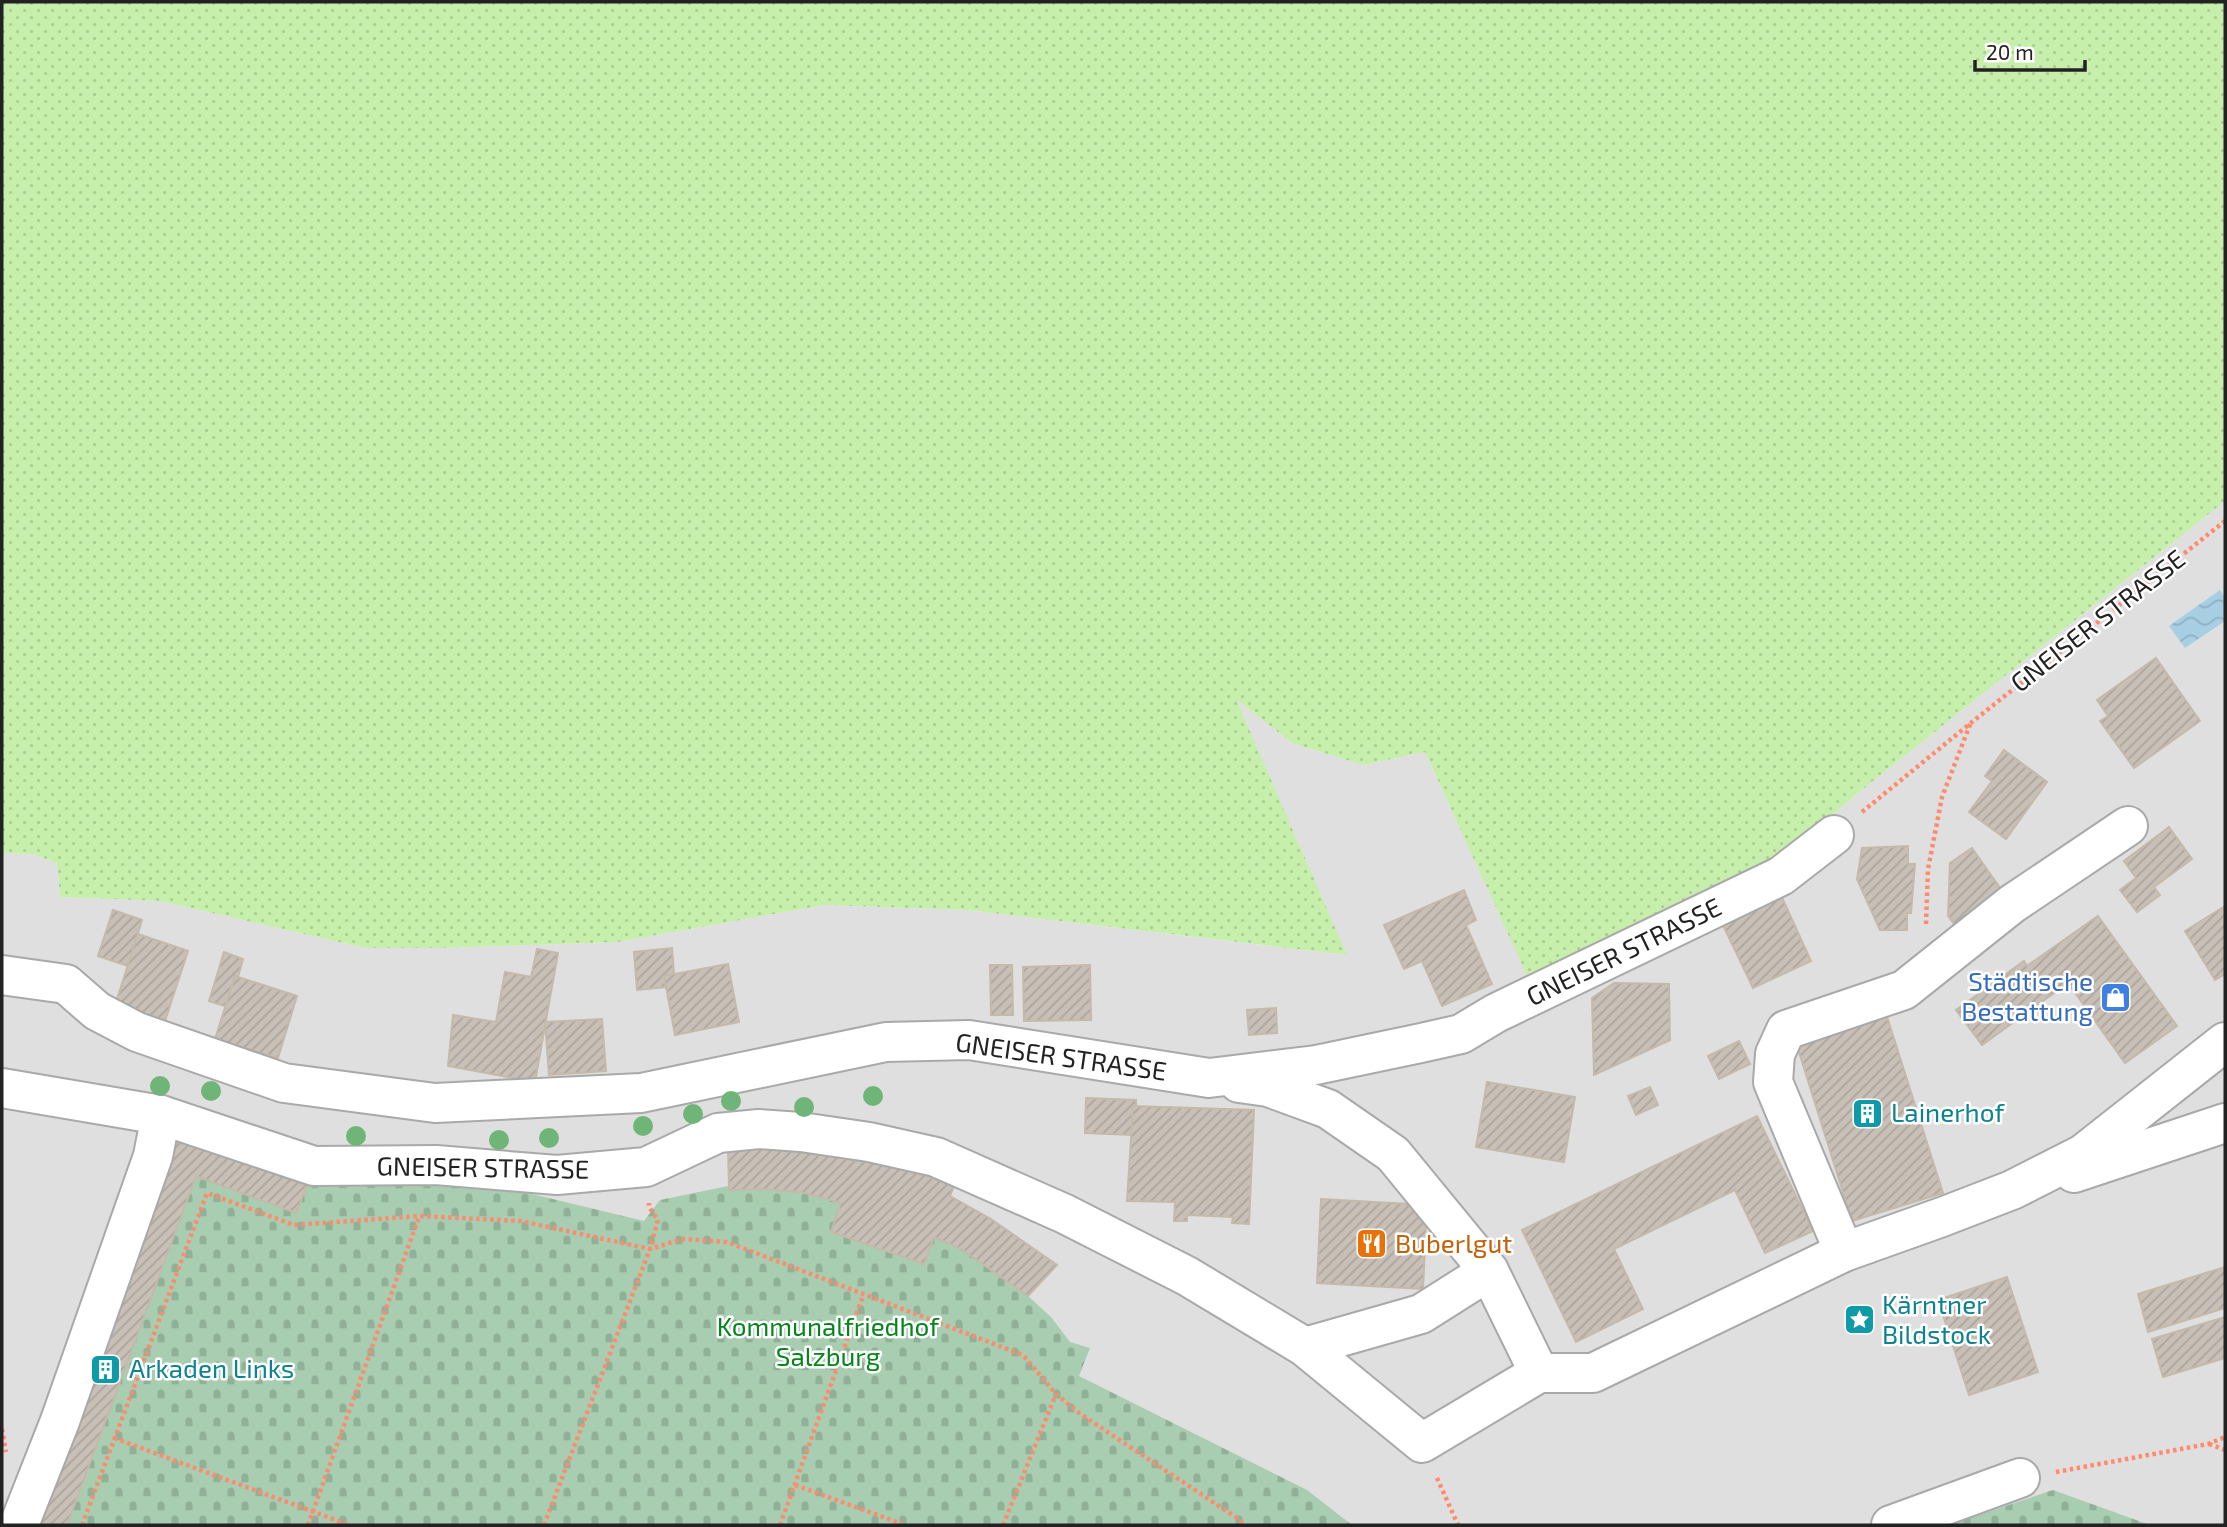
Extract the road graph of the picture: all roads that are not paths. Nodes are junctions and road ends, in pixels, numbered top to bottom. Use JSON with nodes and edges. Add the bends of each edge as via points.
{"nodes":[{"id":1,"x":2128,"y":826,"type":"dead end"},
{"id":2,"x":1834,"y":835,"type":"road end"},
{"id":3,"x":2,"y":975,"type":"edge"},
{"id":4,"x":2225,"y":1042,"type":"edge"},
{"id":5,"x":1209,"y":1078,"type":"junction"},
{"id":6,"x":2,"y":1088,"type":"edge"},
{"id":7,"x":161,"y":1115,"type":"junction"},
{"id":8,"x":2225,"y":1123,"type":"edge"},
{"id":9,"x":1942,"y":1217,"type":"junction"},
{"id":10,"x":1844,"y":1252,"type":"junction"},
{"id":11,"x":1489,"y":1271,"type":"junction"},
{"id":12,"x":1305,"y":1347,"type":"junction"},
{"id":13,"x":1539,"y":1373,"type":"junction"},
{"id":14,"x":2020,"y":1478,"type":"road end"},
{"id":15,"x":19,"y":1525,"type":"edge"},
{"id":16,"x":1891,"y":1525,"type":"edge"}],
"edges":[{"from":1,"to":10,"type":"street","via":[[2012,904],[1904,990],[1787,1031],[1775,1054],[1773,1082]]},
{"from":2,"to":5,"type":"street","name":"GNEISER STRASSE","via":[[1781,876],[1461,1034],[1316,1065]]},
{"from":3,"to":5,"type":"street","name":"GNEISER STRASSE","via":[[66,984],[97,1011],[138,1032],[284,1083],[435,1103],[641,1093],[887,1042],[969,1040]]},
{"from":4,"to":9,"type":"street","via":[[2083,1154],[2012,1190]]},
{"from":5,"to":11,"type":"street","via":[[1268,1087],[1328,1109],[1393,1154]]},
{"from":6,"to":7,"type":"street","name":"GNEISER STRASSE"},
{"from":7,"to":12,"type":"street","name":"GNEISER STRASSE","via":[[314,1166],[436,1165],[557,1175],[646,1167],[718,1133],[759,1129],[869,1142],[936,1157],[1065,1214],[1187,1276]]},
{"from":7,"to":15,"type":"street","via":[[153,1156]]},
{"from":8,"to":9,"type":"street"},
{"from":9,"to":10,"type":"street"},
{"from":10,"to":13,"type":"street","via":[[1593,1373]]},
{"from":11,"to":12,"type":"street","via":[[1421,1314]]},
{"from":11,"to":13,"type":"street"},
{"from":12,"to":13,"type":"street","name":"GNEISER STRASSE","via":[[1422,1443]]},
{"from":14,"to":16,"type":"street"}]}
